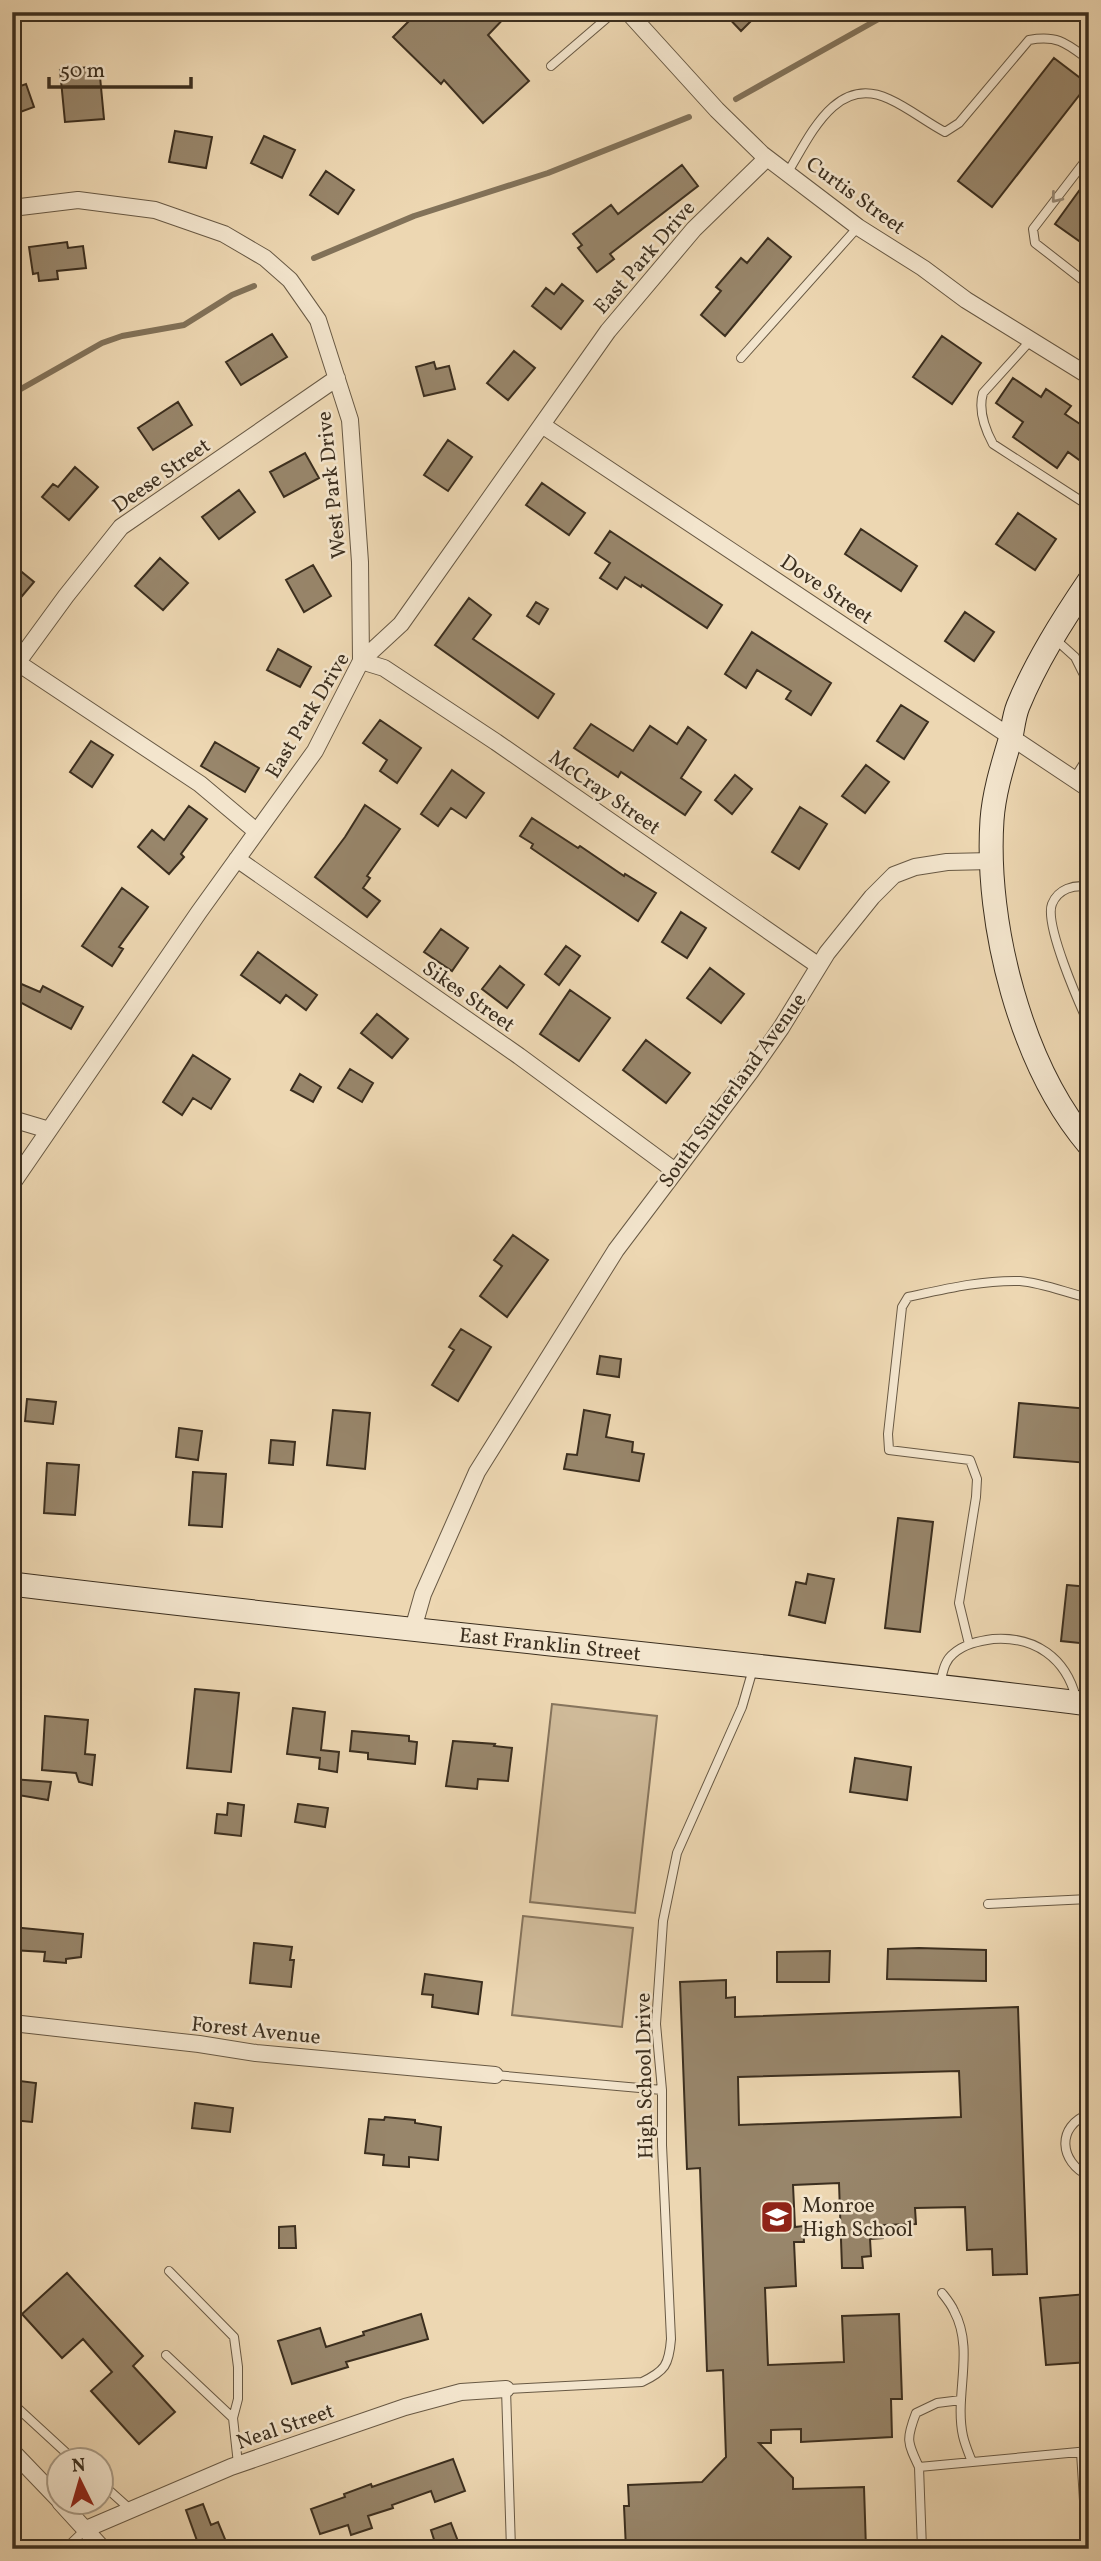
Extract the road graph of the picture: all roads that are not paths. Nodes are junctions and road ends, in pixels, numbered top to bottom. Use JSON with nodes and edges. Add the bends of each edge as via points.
{"nodes":[{"id":1,"x":614,"y":12,"type":"edge"},
{"id":2,"x":628,"y":12,"type":"edge"},
{"id":3,"x":1089,"y":60,"type":"edge"},
{"id":4,"x":551,"y":66,"type":"dead end"},
{"id":5,"x":1089,"y":156,"type":"edge"},
{"id":6,"x":767,"y":158,"type":"junction"},
{"id":7,"x":788,"y":172,"type":"junction"},
{"id":8,"x":12,"y":208,"type":"edge"},
{"id":9,"x":858,"y":227,"type":"junction"},
{"id":10,"x":1089,"y":285,"type":"edge"},
{"id":11,"x":1031,"y":340,"type":"junction"},
{"id":12,"x":741,"y":358,"type":"dead end"},
{"id":13,"x":1089,"y":376,"type":"edge"},
{"id":14,"x":337,"y":378,"type":"junction"},
{"id":15,"x":542,"y":425,"type":"junction"},
{"id":16,"x":1089,"y":506,"type":"edge"},
{"id":17,"x":1089,"y":582,"type":"edge"},
{"id":18,"x":1053,"y":636,"type":"junction"},
{"id":19,"x":361,"y":660,"type":"junction"},
{"id":20,"x":15,"y":666,"type":"edge"},
{"id":21,"x":1089,"y":677,"type":"edge"},
{"id":22,"x":1011,"y":737,"type":"junction"},
{"id":23,"x":1089,"y":755,"type":"edge"},
{"id":24,"x":1074,"y":779,"type":"junction"},
{"id":25,"x":1089,"y":789,"type":"edge"},
{"id":26,"x":256,"y":831,"type":"junction"},
{"id":27,"x":237,"y":859,"type":"junction"},
{"id":28,"x":992,"y":861,"type":"junction"},
{"id":29,"x":1089,"y":887,"type":"edge"},
{"id":30,"x":819,"y":966,"type":"junction"},
{"id":31,"x":1089,"y":1025,"type":"edge"},
{"id":32,"x":12,"y":1119,"type":"edge"},
{"id":33,"x":49,"y":1130,"type":"junction"},
{"id":34,"x":1089,"y":1145,"type":"edge"},
{"id":35,"x":675,"y":1171,"type":"junction"},
{"id":36,"x":12,"y":1184,"type":"edge"},
{"id":37,"x":1089,"y":1298,"type":"edge"},
{"id":38,"x":12,"y":1584,"type":"edge"},
{"id":39,"x":413,"y":1629,"type":"junction"},
{"id":40,"x":969,"y":1644,"type":"junction"},
{"id":41,"x":754,"y":1664,"type":"junction"},
{"id":42,"x":939,"y":1686,"type":"junction"},
{"id":43,"x":1083,"y":1703,"type":"edge"},
{"id":44,"x":1089,"y":1899,"type":"edge"},
{"id":45,"x":988,"y":1904,"type":"dead end"},
{"id":46,"x":12,"y":2023,"type":"edge"},
{"id":47,"x":495,"y":2075,"type":"joint"},
{"id":48,"x":662,"y":2090,"type":"junction"},
{"id":49,"x":1089,"y":2114,"type":"edge"},
{"id":50,"x":1089,"y":2176,"type":"edge"},
{"id":51,"x":169,"y":2270,"type":"dead end"},
{"id":52,"x":942,"y":2293,"type":"dead end"},
{"id":53,"x":166,"y":2356,"type":"dead end"},
{"id":54,"x":506,"y":2389,"type":"junction"},
{"id":55,"x":961,"y":2400,"type":"junction"},
{"id":56,"x":12,"y":2403,"type":"edge"},
{"id":57,"x":233,"y":2418,"type":"junction"},
{"id":58,"x":60,"y":2446,"type":"edge"},
{"id":59,"x":12,"y":2451,"type":"edge"},
{"id":60,"x":1085,"y":2451,"type":"edge"},
{"id":61,"x":972,"y":2462,"type":"junction"},
{"id":62,"x":238,"y":2464,"type":"junction"},
{"id":63,"x":919,"y":2467,"type":"junction"},
{"id":64,"x":46,"y":2486,"type":"edge"},
{"id":65,"x":116,"y":2497,"type":"edge"},
{"id":66,"x":131,"y":2510,"type":"junction"},
{"id":67,"x":74,"y":2516,"type":"edge"},
{"id":68,"x":86,"y":2529,"type":"junction"},
{"id":69,"x":65,"y":2549,"type":"edge"},
{"id":70,"x":103,"y":2549,"type":"edge"},
{"id":71,"x":511,"y":2549,"type":"edge"},
{"id":72,"x":922,"y":2549,"type":"edge"},
{"id":73,"x":1087,"y":2549,"type":"edge"}],
"edges":[{"from":1,"to":4,"type":"lane"},
{"from":2,"to":6,"type":"street","name":"Curtis Street"},
{"from":3,"to":7,"type":"lane","via":[[1050,37],[1029,40],[959,123],[945,132],[888,98],[866,93],[845,97],[823,116]]},
{"from":5,"to":10,"type":"lane","one_way":true,"via":[[1033,229],[1035,243]]},
{"from":6,"to":7,"type":"street","name":"Curtis Street"},
{"from":6,"to":15,"type":"street","name":"East Park Drive","via":[[676,250],[608,331]]},
{"from":7,"to":9,"type":"street","name":"Curtis Street"},
{"from":8,"to":14,"type":"street","name":"West Park Drive","via":[[78,200],[114,203],[155,210],[224,234],[265,258],[290,280],[318,320]]},
{"from":9,"to":11,"type":"street","name":"Curtis Street"},
{"from":9,"to":12,"type":"lane"},
{"from":11,"to":13,"type":"street","name":"Curtis Street"},
{"from":11,"to":16,"type":"lane","via":[[984,393],[986,432],[993,444]]},
{"from":14,"to":19,"type":"street","name":"West Park Drive","via":[[350,420]]},
{"from":14,"to":20,"type":"street","name":"Deese Street","via":[[121,527]]},
{"from":15,"to":19,"type":"street","name":"East Park Drive","via":[[401,624]]},
{"from":15,"to":22,"type":"street","name":"Dove Street"},
{"from":17,"to":18,"type":"main road"},
{"from":18,"to":21,"type":"lane"},
{"from":18,"to":22,"type":"main road","via":[[1018,708]]},
{"from":19,"to":26,"type":"street","name":"East Park Drive","via":[[315,751]]},
{"from":19,"to":30,"type":"street","name":"McCray Street","via":[[384,668],[496,742]]},
{"from":20,"to":26,"type":"street","via":[[200,784]]},
{"from":22,"to":24,"type":"street","name":"Dove Street"},
{"from":22,"to":28,"type":"main road","via":[[992,818]]},
{"from":23,"to":24,"type":"lane"},
{"from":24,"to":25,"type":"street","name":"Dove Street"},
{"from":26,"to":27,"type":"street","name":"East Park Drive"},
{"from":27,"to":33,"type":"street","name":"East Park Drive"},
{"from":27,"to":35,"type":"street","name":"Sikes Street"},
{"from":28,"to":30,"type":"street","name":"South Sutherland Avenue","via":[[925,865],[894,875]]},
{"from":28,"to":34,"type":"main road","via":[[1004,956],[1019,1014],[1032,1052]]},
{"from":29,"to":31,"type":"lane","via":[[1077,885],[1061,891],[1051,905],[1052,929]]},
{"from":30,"to":35,"type":"street","name":"South Sutherland Avenue","via":[[751,1071]]},
{"from":32,"to":33,"type":"street"},
{"from":33,"to":36,"type":"street","name":"East Park Drive"},
{"from":35,"to":39,"type":"street","name":"South Sutherland Avenue","via":[[615,1250],[477,1472],[423,1594]]},
{"from":37,"to":40,"type":"lane","via":[[1027,1282],[1004,1282],[908,1297],[902,1307],[889,1450],[970,1461],[977,1479],[976,1497],[959,1603]]},
{"from":38,"to":39,"type":"main road","name":"East Franklin Street"},
{"from":39,"to":41,"type":"main road","name":"East Franklin Street"},
{"from":40,"to":42,"type":"lane","via":[[947,1661]]},
{"from":40,"to":43,"type":"lane","via":[[999,1639],[1035,1644],[1052,1654]]},
{"from":41,"to":42,"type":"main road","name":"East Franklin Street"},
{"from":41,"to":48,"type":"lane","name":"High School Drive","via":[[742,1707],[673,1870],[663,1921],[656,2024]]},
{"from":42,"to":43,"type":"main road","name":"East Franklin Street"},
{"from":44,"to":45,"type":"lane"},
{"from":46,"to":47,"type":"street","name":"Forest Avenue","via":[[256,2053]]},
{"from":47,"to":48,"type":"lane"},
{"from":48,"to":54,"type":"lane","name":"High School Drive","via":[[669,2359],[659,2374],[642,2382]]},
{"from":49,"to":50,"type":"lane","via":[[1070,2127],[1065,2146],[1072,2165]]},
{"from":51,"to":57,"type":"lane","via":[[234,2337],[239,2367]]},
{"from":52,"to":55,"type":"lane","via":[[960,2328],[964,2353]]},
{"from":53,"to":57,"type":"lane"},
{"from":54,"to":62,"type":"street","name":"Neal Street","via":[[461,2392],[405,2407]]},
{"from":54,"to":71,"type":"lane"},
{"from":55,"to":61,"type":"lane","via":[[963,2435]]},
{"from":55,"to":63,"type":"lane","via":[[937,2403],[916,2413],[908,2444]]},
{"from":56,"to":58,"type":"lane"},
{"from":57,"to":62,"type":"lane"},
{"from":59,"to":64,"type":"street"},
{"from":60,"to":61,"type":"lane"},
{"from":60,"to":73,"type":"lane"},
{"from":61,"to":63,"type":"lane"},
{"from":62,"to":66,"type":"street","name":"Neal Street"},
{"from":63,"to":72,"type":"lane"},
{"from":65,"to":66,"type":"lane"},
{"from":66,"to":68,"type":"street","name":"Neal Street"},
{"from":67,"to":68,"type":"street"},
{"from":68,"to":69,"type":"lane"},
{"from":68,"to":70,"type":"street"}]}
